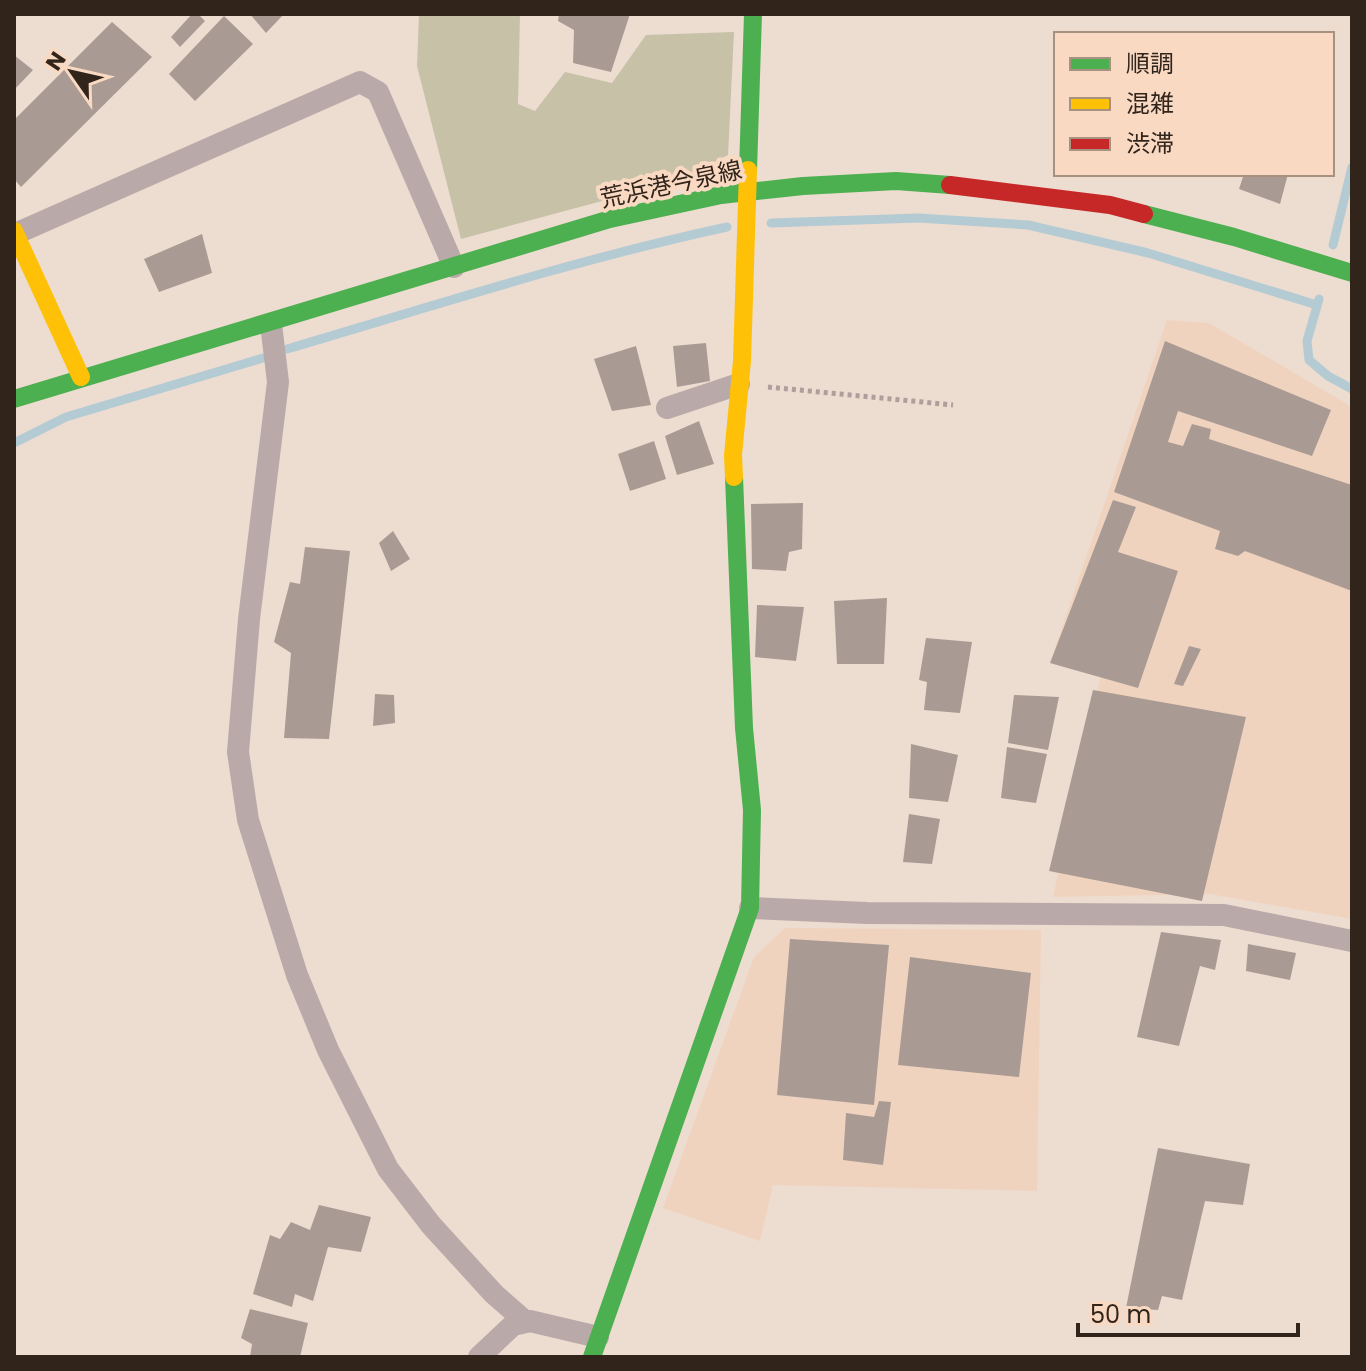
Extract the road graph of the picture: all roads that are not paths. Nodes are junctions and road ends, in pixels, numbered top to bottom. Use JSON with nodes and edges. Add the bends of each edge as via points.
{"nodes":[{"id":1,"x":753,"y":14,"type":"edge"},
{"id":2,"x":748,"y":192,"type":"junction"},
{"id":3,"x":15,"y":233,"type":"edge"},
{"id":4,"x":454,"y":267,"type":"junction"},
{"id":5,"x":1352,"y":273,"type":"edge"},
{"id":6,"x":271,"y":324,"type":"junction"},
{"id":7,"x":81,"y":377,"type":"junction"},
{"id":8,"x":739,"y":384,"type":"junction"},
{"id":9,"x":14,"y":399,"type":"edge"},
{"id":10,"x":667,"y":408,"type":"dead end"},
{"id":11,"x":750,"y":908,"type":"junction"},
{"id":12,"x":1352,"y":941,"type":"edge"},
{"id":13,"x":526,"y":1322,"type":"junction"},
{"id":14,"x":595,"y":1347,"type":"edge"},
{"id":15,"x":479,"y":1357,"type":"edge"}],
"edges":[{"from":1,"to":2,"type":"street"},
{"from":2,"to":4,"type":"street","name":"荒浜港今泉線","via":[[610,219]]},
{"from":2,"to":5,"type":"street","name":"荒浜港今泉線","via":[[896,181],[1079,200],[1234,237]]},
{"from":2,"to":8,"type":"street"},
{"from":3,"to":4,"type":"street","via":[[360,82],[378,92]]},
{"from":3,"to":7,"type":"street"},
{"from":4,"to":6,"type":"street","name":"荒浜港今泉線"},
{"from":6,"to":7,"type":"street","name":"荒浜港今泉線"},
{"from":6,"to":13,"type":"street","via":[[278,382],[238,752],[248,820],[297,975],[388,1169],[431,1225]]},
{"from":7,"to":9,"type":"street","name":"荒浜港今泉線"},
{"from":8,"to":10,"type":"street"},
{"from":8,"to":11,"type":"street","via":[[733,455],[751,785]]},
{"from":11,"to":12,"type":"street","via":[[1224,915]]},
{"from":11,"to":14,"type":"street"},
{"from":13,"to":14,"type":"street"},
{"from":13,"to":15,"type":"street","via":[[513,1325]]}]}
